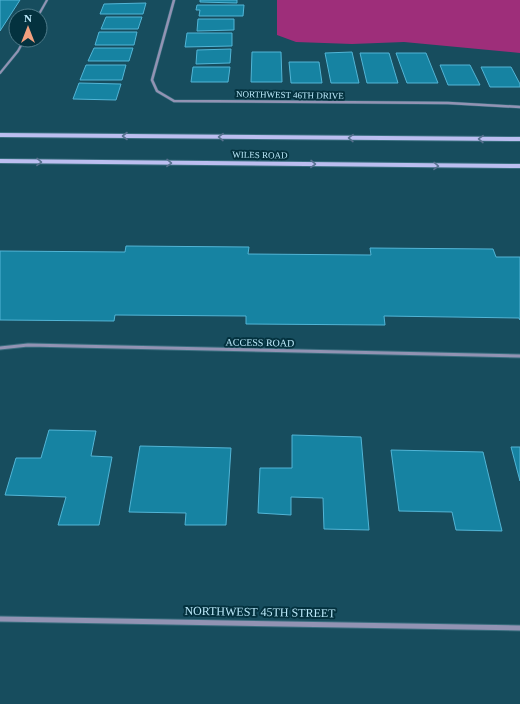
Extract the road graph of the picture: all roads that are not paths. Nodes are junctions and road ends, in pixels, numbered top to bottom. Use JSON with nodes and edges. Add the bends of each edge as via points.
{"nodes":[{"id":1,"x":174,"y":0,"type":"edge"},
{"id":2,"x":20,"y":48,"type":"edge"},
{"id":3,"x":0,"y":73,"type":"edge"},
{"id":4,"x":520,"y":107,"type":"edge"},
{"id":5,"x":0,"y":135,"type":"edge"},
{"id":6,"x":520,"y":139,"type":"edge"},
{"id":7,"x":0,"y":161,"type":"edge"},
{"id":8,"x":520,"y":166,"type":"edge"},
{"id":9,"x":0,"y":348,"type":"edge"},
{"id":10,"x":520,"y":356,"type":"edge"},
{"id":11,"x":0,"y":619,"type":"edge"},
{"id":12,"x":520,"y":628,"type":"edge"}],
"edges":[{"from":1,"to":4,"type":"street","name":"NORTHWEST 46TH DRIVE","via":[[152,80],[158,91],[174,101],[448,103]]},
{"from":2,"to":3,"type":"lane"},
{"from":6,"to":5,"type":"main road","name":"WILES ROAD","one_way":true},
{"from":7,"to":8,"type":"main road","name":"WILES ROAD","one_way":true},
{"from":9,"to":10,"type":"lane","name":"ACCESS ROAD","via":[[36,345]]},
{"from":11,"to":12,"type":"street","name":"NORTHWEST 45TH STREET"}]}
